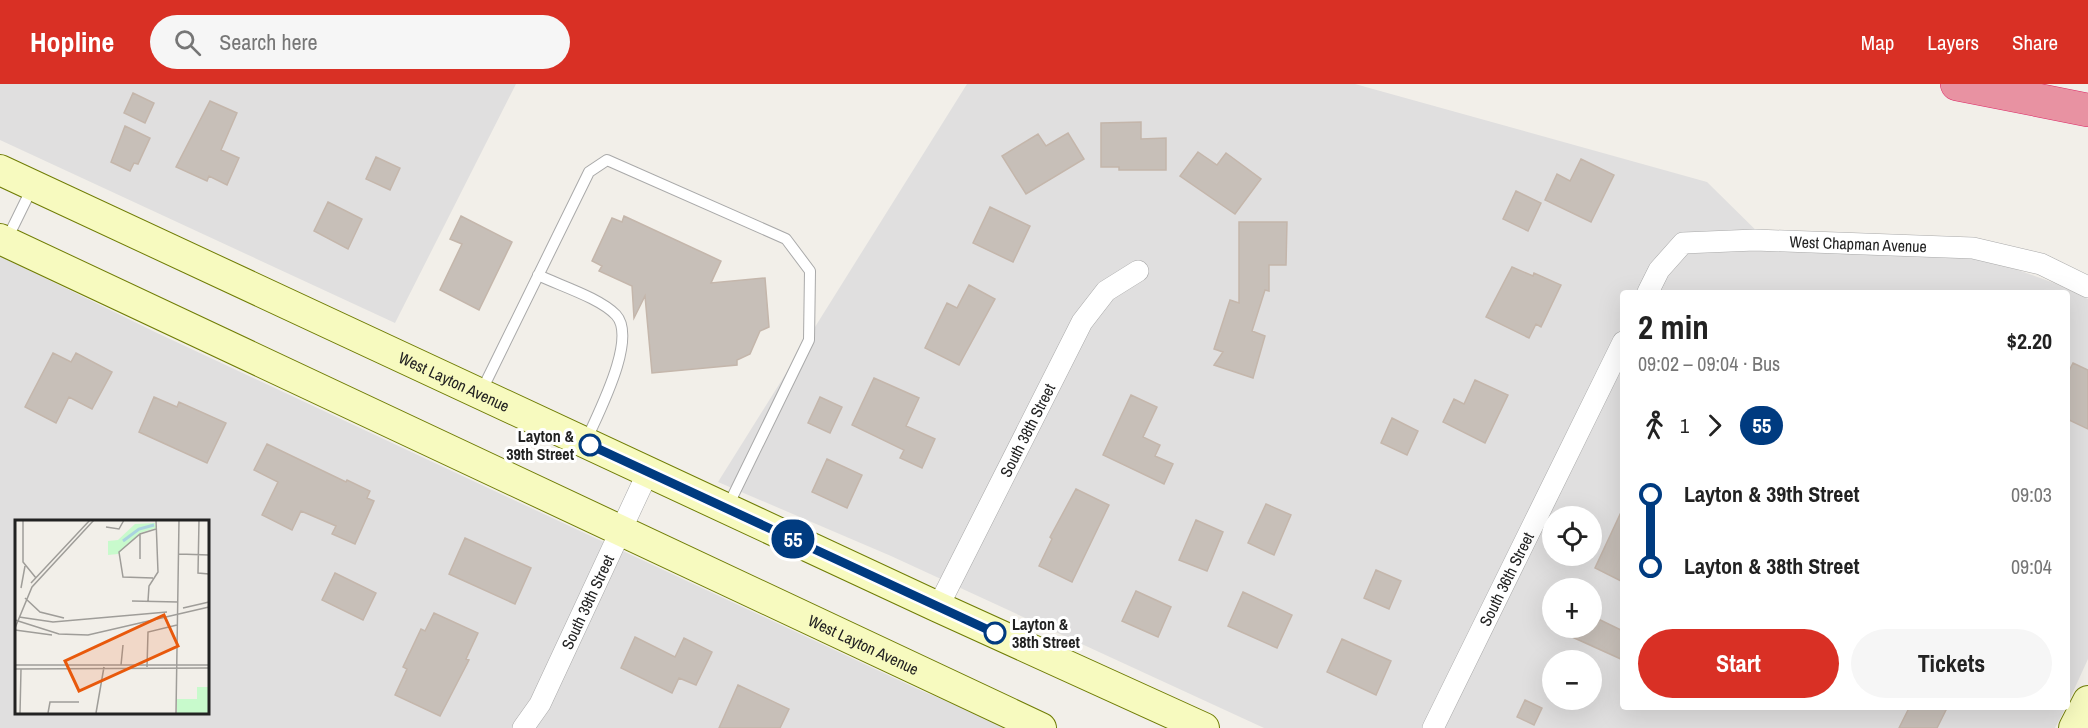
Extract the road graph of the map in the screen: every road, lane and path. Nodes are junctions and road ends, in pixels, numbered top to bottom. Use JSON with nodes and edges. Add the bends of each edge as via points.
{"nodes":[{"id":1,"x":1957,"y":84,"type":"edge"},
{"id":2,"x":2088,"y":110,"type":"edge"},
{"id":3,"x":0,"y":170,"type":"edge"},
{"id":4,"x":33,"y":185,"type":"junction"},
{"id":5,"x":3,"y":241,"type":"edge"},
{"id":6,"x":1138,"y":271,"type":"dead end"},
{"id":7,"x":538,"y":275,"type":"junction"},
{"id":8,"x":2088,"y":287,"type":"edge"},
{"id":9,"x":1649,"y":290,"type":"edge"},
{"id":10,"x":1620,"y":348,"type":"edge"},
{"id":11,"x":481,"y":394,"type":"junction"},
{"id":12,"x":586,"y":443,"type":"junction"},
{"id":13,"x":648,"y":472,"type":"junction"},
{"id":14,"x":727,"y":509,"type":"junction"},
{"id":15,"x":622,"y":531,"type":"junction"},
{"id":16,"x":938,"y":607,"type":"junction"},
{"id":17,"x":2088,"y":700,"type":"edge"},
{"id":18,"x":523,"y":728,"type":"edge"},
{"id":19,"x":1041,"y":728,"type":"edge"},
{"id":20,"x":1204,"y":728,"type":"edge"},
{"id":21,"x":1433,"y":728,"type":"edge"},
{"id":22,"x":2074,"y":728,"type":"edge"}],
"edges":[{"from":1,"to":2,"type":"highway"},
{"from":3,"to":4,"type":"main road","name":"West Layton Avenue"},
{"from":4,"to":5,"type":"lane"},
{"from":4,"to":11,"type":"main road","name":"West Layton Avenue"},
{"from":5,"to":15,"type":"main road","name":"West Layton Avenue"},
{"from":6,"to":16,"type":"street","name":"South 38th Street","via":[[1106,291],[1082,322]]},
{"from":7,"to":11,"type":"lane"},
{"from":7,"to":12,"type":"lane","via":[[606,307],[618,317],[622,336],[620,359]]},
{"from":7,"to":14,"type":"lane","via":[[589,172],[607,160],[786,239],[810,271],[809,340]]},
{"from":8,"to":9,"type":"street","name":"West Chapman Avenue","via":[[2041,264],[1973,248],[1755,240],[1683,243],[1659,270]]},
{"from":10,"to":21,"type":"street","name":"South 36th Street"},
{"from":11,"to":12,"type":"main road","name":"West Layton Avenue"},
{"from":12,"to":13,"type":"main road","name":"West Layton Avenue"},
{"from":13,"to":14,"type":"main road","name":"West Layton Avenue"},
{"from":13,"to":15,"type":"street","name":"South 39th Street"},
{"from":14,"to":16,"type":"main road","name":"West Layton Avenue"},
{"from":15,"to":18,"type":"street","name":"South 39th Street","via":[[540,704]]},
{"from":15,"to":19,"type":"main road","name":"West Layton Avenue"},
{"from":16,"to":20,"type":"main road","name":"West Layton Avenue"},
{"from":17,"to":22,"type":"main road"}]}
